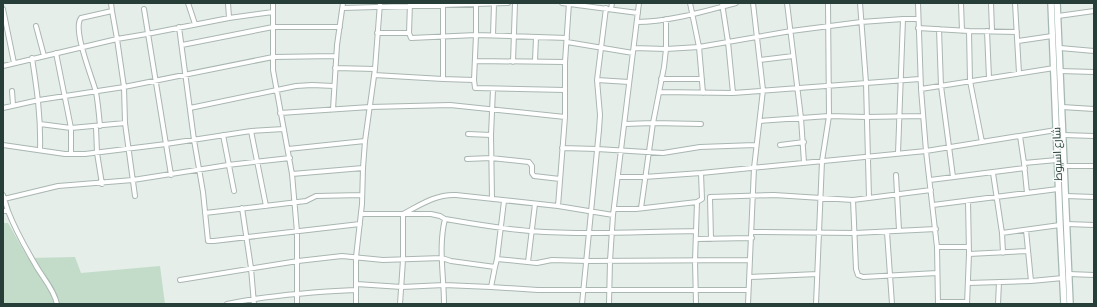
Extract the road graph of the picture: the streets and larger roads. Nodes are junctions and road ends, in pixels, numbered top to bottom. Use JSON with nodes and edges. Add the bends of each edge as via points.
{"nodes":[{"id":1,"x":111,"y":3,"type":"edge"},
{"id":2,"x":188,"y":3,"type":"edge"},
{"id":3,"x":228,"y":3,"type":"edge"},
{"id":4,"x":274,"y":3,"type":"edge"},
{"id":5,"x":476,"y":3,"type":"edge"},
{"id":6,"x":507,"y":3,"type":"edge"},
{"id":7,"x":515,"y":3,"type":"edge"},
{"id":8,"x":562,"y":3,"type":"edge"},
{"id":9,"x":569,"y":3,"type":"edge"},
{"id":10,"x":612,"y":3,"type":"edge"},
{"id":11,"x":639,"y":3,"type":"edge"},
{"id":12,"x":690,"y":3,"type":"edge"},
{"id":13,"x":736,"y":3,"type":"edge"},
{"id":14,"x":753,"y":3,"type":"edge"},
{"id":15,"x":787,"y":3,"type":"edge"},
{"id":16,"x":828,"y":3,"type":"edge"},
{"id":17,"x":860,"y":3,"type":"edge"},
{"id":18,"x":918,"y":3,"type":"edge"},
{"id":19,"x":961,"y":3,"type":"edge"},
{"id":20,"x":991,"y":3,"type":"edge"},
{"id":21,"x":1015,"y":3,"type":"edge"},
{"id":22,"x":1051,"y":3,"type":"edge"},
{"id":23,"x":1057,"y":3,"type":"edge"},
{"id":24,"x":410,"y":4,"type":"edge"},
{"id":25,"x":443,"y":4,"type":"edge"},
{"id":26,"x":494,"y":4,"type":"junction"},
{"id":27,"x":343,"y":5,"type":"edge"},
{"id":28,"x":379,"y":5,"type":"edge"},
{"id":29,"x":723,"y":5,"type":"edge"},
{"id":30,"x":606,"y":8,"type":"junction"},
{"id":31,"x":144,"y":9,"type":"dead end"},
{"id":32,"x":611,"y":9,"type":"junction"},
{"id":33,"x":3,"y":10,"type":"edge"},
{"id":34,"x":112,"y":11,"type":"junction"},
{"id":35,"x":1094,"y":11,"type":"edge"},
{"id":36,"x":273,"y":12,"type":"junction"},
{"id":37,"x":638,"y":13,"type":"junction"},
{"id":38,"x":692,"y":14,"type":"junction"},
{"id":39,"x":1058,"y":16,"type":"junction"},
{"id":40,"x":228,"y":18,"type":"junction"},
{"id":41,"x":666,"y":19,"type":"junction"},
{"id":42,"x":903,"y":19,"type":"junction"},
{"id":43,"x":918,"y":19,"type":"junction"},
{"id":44,"x":637,"y":22,"type":"junction"},
{"id":45,"x":861,"y":22,"type":"junction"},
{"id":46,"x":195,"y":24,"type":"junction"},
{"id":47,"x":36,"y":26,"type":"dead end"},
{"id":48,"x":829,"y":26,"type":"junction"},
{"id":49,"x":180,"y":27,"type":"junction"},
{"id":50,"x":273,"y":27,"type":"junction"},
{"id":51,"x":340,"y":27,"type":"junction"},
{"id":52,"x":918,"y":28,"type":"junction"},
{"id":53,"x":939,"y":29,"type":"junction"},
{"id":54,"x":791,"y":31,"type":"junction"},
{"id":55,"x":962,"y":31,"type":"junction"},
{"id":56,"x":987,"y":31,"type":"junction"},
{"id":57,"x":992,"y":31,"type":"junction"},
{"id":58,"x":969,"y":32,"type":"junction"},
{"id":59,"x":1017,"y":32,"type":"junction"},
{"id":60,"x":377,"y":33,"type":"junction"},
{"id":61,"x":409,"y":33,"type":"junction"},
{"id":62,"x":148,"y":34,"type":"junction"},
{"id":63,"x":8,"y":35,"type":"junction"},
{"id":64,"x":476,"y":35,"type":"junction"},
{"id":65,"x":493,"y":35,"type":"junction"},
{"id":66,"x":3,"y":36,"type":"edge"},
{"id":67,"x":443,"y":36,"type":"junction"},
{"id":68,"x":514,"y":36,"type":"junction"},
{"id":69,"x":1052,"y":36,"type":"junction"},
{"id":70,"x":536,"y":37,"type":"junction"},
{"id":71,"x":758,"y":37,"type":"junction"},
{"id":72,"x":117,"y":39,"type":"junction"},
{"id":73,"x":567,"y":40,"type":"junction"},
{"id":74,"x":1018,"y":41,"type":"junction"},
{"id":75,"x":728,"y":42,"type":"junction"},
{"id":76,"x":182,"y":45,"type":"junction"},
{"id":77,"x":82,"y":47,"type":"junction"},
{"id":78,"x":699,"y":47,"type":"junction"},
{"id":79,"x":601,"y":48,"type":"junction"},
{"id":80,"x":634,"y":48,"type":"junction"},
{"id":81,"x":1060,"y":48,"type":"junction"},
{"id":82,"x":666,"y":49,"type":"junction"},
{"id":83,"x":1094,"y":51,"type":"edge"},
{"id":84,"x":56,"y":53,"type":"junction"},
{"id":85,"x":633,"y":53,"type":"junction"},
{"id":86,"x":44,"y":56,"type":"junction"},
{"id":87,"x":336,"y":56,"type":"junction"},
{"id":88,"x":793,"y":56,"type":"junction"},
{"id":89,"x":273,"y":57,"type":"junction"},
{"id":90,"x":32,"y":58,"type":"junction"},
{"id":91,"x":760,"y":60,"type":"junction"},
{"id":92,"x":475,"y":61,"type":"junction"},
{"id":93,"x":535,"y":61,"type":"junction"},
{"id":94,"x":513,"y":62,"type":"junction"},
{"id":95,"x":565,"y":62,"type":"junction"},
{"id":96,"x":14,"y":63,"type":"junction"},
{"id":97,"x":3,"y":66,"type":"edge"},
{"id":98,"x":335,"y":68,"type":"junction"},
{"id":99,"x":1054,"y":68,"type":"junction"},
{"id":100,"x":375,"y":69,"type":"junction"},
{"id":101,"x":1060,"y":71,"type":"junction"},
{"id":102,"x":1094,"y":72,"type":"edge"},
{"id":103,"x":1019,"y":73,"type":"junction"},
{"id":104,"x":186,"y":74,"type":"junction"},
{"id":105,"x":374,"y":75,"type":"junction"},
{"id":106,"x":443,"y":78,"type":"junction"},
{"id":107,"x":989,"y":78,"type":"junction"},
{"id":108,"x":661,"y":79,"type":"junction"},
{"id":109,"x":702,"y":79,"type":"junction"},
{"id":110,"x":920,"y":79,"type":"junction"},
{"id":111,"x":155,"y":80,"type":"junction"},
{"id":112,"x":474,"y":80,"type":"junction"},
{"id":113,"x":598,"y":80,"type":"junction"},
{"id":114,"x":902,"y":81,"type":"junction"},
{"id":115,"x":970,"y":81,"type":"junction"},
{"id":116,"x":629,"y":82,"type":"junction"},
{"id":117,"x":866,"y":83,"type":"junction"},
{"id":118,"x":334,"y":86,"type":"junction"},
{"id":119,"x":830,"y":86,"type":"junction"},
{"id":120,"x":940,"y":86,"type":"junction"},
{"id":121,"x":124,"y":87,"type":"junction"},
{"id":122,"x":797,"y":88,"type":"junction"},
{"id":123,"x":493,"y":89,"type":"junction"},
{"id":124,"x":921,"y":89,"type":"junction"},
{"id":125,"x":276,"y":90,"type":"junction"},
{"id":126,"x":565,"y":90,"type":"junction"},
{"id":127,"x":763,"y":90,"type":"junction"},
{"id":128,"x":12,"y":91,"type":"dead end"},
{"id":129,"x":95,"y":92,"type":"junction"},
{"id":130,"x":659,"y":92,"type":"junction"},
{"id":131,"x":733,"y":92,"type":"junction"},
{"id":132,"x":703,"y":93,"type":"junction"},
{"id":133,"x":65,"y":95,"type":"junction"},
{"id":134,"x":39,"y":100,"type":"junction"},
{"id":135,"x":13,"y":105,"type":"junction"},
{"id":136,"x":1062,"y":107,"type":"junction"},
{"id":137,"x":3,"y":108,"type":"edge"},
{"id":138,"x":190,"y":108,"type":"junction"},
{"id":139,"x":370,"y":108,"type":"junction"},
{"id":140,"x":333,"y":109,"type":"junction"},
{"id":141,"x":492,"y":109,"type":"junction"},
{"id":142,"x":1094,"y":109,"type":"edge"},
{"id":143,"x":280,"y":114,"type":"junction"},
{"id":144,"x":829,"y":116,"type":"junction"},
{"id":145,"x":900,"y":116,"type":"junction"},
{"id":146,"x":923,"y":116,"type":"junction"},
{"id":147,"x":564,"y":117,"type":"junction"},
{"id":148,"x":866,"y":117,"type":"junction"},
{"id":149,"x":802,"y":118,"type":"junction"},
{"id":150,"x":760,"y":121,"type":"junction"},
{"id":151,"x":125,"y":123,"type":"junction"},
{"id":152,"x":653,"y":123,"type":"junction"},
{"id":153,"x":40,"y":124,"type":"junction"},
{"id":154,"x":625,"y":124,"type":"junction"},
{"id":155,"x":701,"y":124,"type":"dead end"},
{"id":156,"x":98,"y":126,"type":"junction"},
{"id":157,"x":71,"y":128,"type":"junction"},
{"id":158,"x":284,"y":129,"type":"junction"},
{"id":159,"x":1056,"y":130,"type":"junction"},
{"id":160,"x":252,"y":131,"type":"junction"},
{"id":161,"x":223,"y":134,"type":"junction"},
{"id":162,"x":468,"y":134,"type":"dead end"},
{"id":163,"x":492,"y":135,"type":"junction"},
{"id":164,"x":1063,"y":135,"type":"junction"},
{"id":165,"x":1020,"y":136,"type":"junction"},
{"id":166,"x":1094,"y":136,"type":"edge"},
{"id":167,"x":194,"y":140,"type":"junction"},
{"id":168,"x":365,"y":141,"type":"junction"},
{"id":169,"x":804,"y":142,"type":"junction"},
{"id":170,"x":982,"y":142,"type":"junction"},
{"id":171,"x":166,"y":144,"type":"junction"},
{"id":172,"x":3,"y":145,"type":"edge"},
{"id":173,"x":755,"y":145,"type":"junction"},
{"id":174,"x":780,"y":145,"type":"dead end"},
{"id":175,"x":950,"y":147,"type":"junction"},
{"id":176,"x":562,"y":148,"type":"junction"},
{"id":177,"x":128,"y":149,"type":"junction"},
{"id":178,"x":288,"y":149,"type":"junction"},
{"id":179,"x":597,"y":149,"type":"junction"},
{"id":180,"x":40,"y":150,"type":"junction"},
{"id":181,"x":621,"y":151,"type":"junction"},
{"id":182,"x":926,"y":151,"type":"junction"},
{"id":183,"x":97,"y":153,"type":"junction"},
{"id":184,"x":649,"y":153,"type":"junction"},
{"id":185,"x":898,"y":153,"type":"junction"},
{"id":186,"x":72,"y":154,"type":"junction"},
{"id":187,"x":867,"y":156,"type":"junction"},
{"id":188,"x":290,"y":158,"type":"junction"},
{"id":189,"x":491,"y":158,"type":"junction"},
{"id":190,"x":467,"y":159,"type":"dead end"},
{"id":191,"x":1057,"y":160,"type":"junction"},
{"id":192,"x":257,"y":162,"type":"junction"},
{"id":193,"x":822,"y":162,"type":"junction"},
{"id":194,"x":804,"y":163,"type":"junction"},
{"id":195,"x":228,"y":165,"type":"junction"},
{"id":196,"x":1024,"y":166,"type":"junction"},
{"id":197,"x":1064,"y":166,"type":"junction"},
{"id":198,"x":1094,"y":166,"type":"edge"},
{"id":199,"x":363,"y":168,"type":"junction"},
{"id":200,"x":754,"y":168,"type":"junction"},
{"id":201,"x":200,"y":170,"type":"junction"},
{"id":202,"x":701,"y":173,"type":"junction"},
{"id":203,"x":993,"y":173,"type":"junction"},
{"id":204,"x":292,"y":174,"type":"junction"},
{"id":205,"x":171,"y":175,"type":"junction"},
{"id":206,"x":896,"y":175,"type":"dead end"},
{"id":207,"x":618,"y":177,"type":"junction"},
{"id":208,"x":644,"y":177,"type":"junction"},
{"id":209,"x":953,"y":177,"type":"junction"},
{"id":210,"x":560,"y":179,"type":"junction"},
{"id":211,"x":133,"y":180,"type":"junction"},
{"id":212,"x":930,"y":180,"type":"junction"},
{"id":213,"x":102,"y":184,"type":"junction"},
{"id":214,"x":1058,"y":189,"type":"junction"},
{"id":215,"x":931,"y":190,"type":"junction"},
{"id":216,"x":234,"y":191,"type":"dead end"},
{"id":217,"x":1027,"y":193,"type":"junction"},
{"id":218,"x":897,"y":194,"type":"junction"},
{"id":219,"x":362,"y":195,"type":"junction"},
{"id":220,"x":752,"y":195,"type":"junction"},
{"id":221,"x":135,"y":196,"type":"dead end"},
{"id":222,"x":1066,"y":196,"type":"junction"},
{"id":223,"x":4,"y":197,"type":"edge"},
{"id":224,"x":820,"y":197,"type":"junction"},
{"id":225,"x":998,"y":197,"type":"junction"},
{"id":226,"x":1094,"y":197,"type":"edge"},
{"id":227,"x":710,"y":198,"type":"junction"},
{"id":228,"x":869,"y":198,"type":"junction"},
{"id":229,"x":492,"y":199,"type":"junction"},
{"id":230,"x":702,"y":200,"type":"junction"},
{"id":231,"x":853,"y":200,"type":"junction"},
{"id":232,"x":504,"y":201,"type":"junction"},
{"id":233,"x":968,"y":201,"type":"junction"},
{"id":234,"x":696,"y":202,"type":"junction"},
{"id":235,"x":295,"y":203,"type":"junction"},
{"id":236,"x":536,"y":204,"type":"junction"},
{"id":237,"x":933,"y":205,"type":"junction"},
{"id":238,"x":266,"y":206,"type":"junction"},
{"id":239,"x":558,"y":206,"type":"junction"},
{"id":240,"x":242,"y":208,"type":"junction"},
{"id":241,"x":614,"y":208,"type":"junction"},
{"id":242,"x":640,"y":208,"type":"junction"},
{"id":243,"x":3,"y":211,"type":"edge"},
{"id":244,"x":8,"y":211,"type":"junction"},
{"id":245,"x":591,"y":211,"type":"junction"},
{"id":246,"x":205,"y":213,"type":"junction"},
{"id":247,"x":362,"y":214,"type":"junction"},
{"id":248,"x":403,"y":214,"type":"junction"},
{"id":249,"x":613,"y":215,"type":"junction"},
{"id":250,"x":445,"y":219,"type":"junction"},
{"id":251,"x":360,"y":224,"type":"junction"},
{"id":252,"x":1060,"y":224,"type":"junction"},
{"id":253,"x":1067,"y":224,"type":"junction"},
{"id":254,"x":1094,"y":225,"type":"edge"},
{"id":255,"x":501,"y":229,"type":"junction"},
{"id":256,"x":936,"y":229,"type":"junction"},
{"id":257,"x":899,"y":230,"type":"junction"},
{"id":258,"x":1026,"y":230,"type":"junction"},
{"id":259,"x":696,"y":231,"type":"junction"},
{"id":260,"x":297,"y":232,"type":"junction"},
{"id":261,"x":532,"y":232,"type":"junction"},
{"id":262,"x":612,"y":232,"type":"junction"},
{"id":263,"x":752,"y":232,"type":"junction"},
{"id":264,"x":819,"y":232,"type":"junction"},
{"id":265,"x":887,"y":232,"type":"junction"},
{"id":266,"x":589,"y":233,"type":"junction"},
{"id":267,"x":855,"y":233,"type":"junction"},
{"id":268,"x":1002,"y":233,"type":"junction"},
{"id":269,"x":246,"y":237,"type":"junction"},
{"id":270,"x":752,"y":238,"type":"junction"},
{"id":271,"x":696,"y":239,"type":"junction"},
{"id":272,"x":711,"y":239,"type":"junction"},
{"id":273,"x":937,"y":247,"type":"junction"},
{"id":274,"x":969,"y":247,"type":"junction"},
{"id":275,"x":1028,"y":251,"type":"junction"},
{"id":276,"x":1003,"y":253,"type":"junction"},
{"id":277,"x":969,"y":254,"type":"junction"},
{"id":278,"x":356,"y":257,"type":"junction"},
{"id":279,"x":442,"y":258,"type":"junction"},
{"id":280,"x":497,"y":259,"type":"junction"},
{"id":281,"x":403,"y":260,"type":"junction"},
{"id":282,"x":695,"y":260,"type":"junction"},
{"id":283,"x":750,"y":260,"type":"junction"},
{"id":284,"x":298,"y":261,"type":"junction"},
{"id":285,"x":587,"y":261,"type":"junction"},
{"id":286,"x":610,"y":261,"type":"junction"},
{"id":287,"x":528,"y":262,"type":"junction"},
{"id":288,"x":251,"y":268,"type":"junction"},
{"id":289,"x":495,"y":268,"type":"junction"},
{"id":290,"x":937,"y":273,"type":"junction"},
{"id":291,"x":817,"y":274,"type":"junction"},
{"id":292,"x":1069,"y":274,"type":"junction"},
{"id":293,"x":890,"y":275,"type":"junction"},
{"id":294,"x":1094,"y":275,"type":"edge"},
{"id":295,"x":750,"y":276,"type":"junction"},
{"id":296,"x":1063,"y":278,"type":"junction"},
{"id":297,"x":180,"y":280,"type":"dead end"},
{"id":298,"x":1031,"y":281,"type":"junction"},
{"id":299,"x":999,"y":282,"type":"junction"},
{"id":300,"x":968,"y":283,"type":"junction"},
{"id":301,"x":356,"y":284,"type":"junction"},
{"id":302,"x":444,"y":285,"type":"junction"},
{"id":303,"x":402,"y":287,"type":"junction"},
{"id":304,"x":491,"y":287,"type":"junction"},
{"id":305,"x":584,"y":289,"type":"junction"},
{"id":306,"x":356,"y":290,"type":"junction"},
{"id":307,"x":609,"y":290,"type":"junction"},
{"id":308,"x":696,"y":290,"type":"junction"},
{"id":309,"x":748,"y":290,"type":"junction"},
{"id":310,"x":297,"y":293,"type":"junction"},
{"id":311,"x":254,"y":298,"type":"junction"},
{"id":312,"x":938,"y":303,"type":"edge"},
{"id":313,"x":967,"y":303,"type":"edge"},
{"id":314,"x":57,"y":304,"type":"edge"},
{"id":315,"x":227,"y":304,"type":"edge"},
{"id":316,"x":254,"y":304,"type":"edge"},
{"id":317,"x":297,"y":304,"type":"edge"},
{"id":318,"x":356,"y":304,"type":"edge"},
{"id":319,"x":400,"y":304,"type":"edge"},
{"id":320,"x":444,"y":304,"type":"edge"},
{"id":321,"x":582,"y":304,"type":"edge"},
{"id":322,"x":609,"y":304,"type":"edge"},
{"id":323,"x":696,"y":304,"type":"edge"},
{"id":324,"x":748,"y":304,"type":"edge"},
{"id":325,"x":816,"y":304,"type":"edge"},
{"id":326,"x":892,"y":304,"type":"edge"},
{"id":327,"x":998,"y":304,"type":"edge"},
{"id":328,"x":1064,"y":304,"type":"edge"},
{"id":329,"x":1070,"y":304,"type":"edge"}],
"edges":[{"from":1,"to":34,"type":"street"},
{"from":2,"to":46,"type":"street"},
{"from":3,"to":40,"type":"street"},
{"from":4,"to":36,"type":"street"},
{"from":5,"to":25,"type":"street"},
{"from":5,"to":26,"type":"street"},
{"from":5,"to":64,"type":"street"},
{"from":6,"to":26,"type":"street"},
{"from":7,"to":68,"type":"street"},
{"from":8,"to":9,"type":"street"},
{"from":9,"to":30,"type":"street"},
{"from":9,"to":73,"type":"street"},
{"from":10,"to":32,"type":"street"},
{"from":11,"to":37,"type":"street"},
{"from":12,"to":38,"type":"street"},
{"from":13,"to":29,"type":"street"},
{"from":14,"to":71,"type":"street"},
{"from":15,"to":54,"type":"street"},
{"from":16,"to":48,"type":"street"},
{"from":17,"to":45,"type":"street"},
{"from":18,"to":43,"type":"street"},
{"from":19,"to":55,"type":"street"},
{"from":20,"to":57,"type":"street"},
{"from":21,"to":59,"type":"street"},
{"from":22,"to":69,"type":"street","name":"شارع اسيوط"},
{"from":23,"to":39,"type":"street","name":"شارع اسيوط"},
{"from":24,"to":25,"type":"street"},
{"from":24,"to":28,"type":"street"},
{"from":24,"to":61,"type":"street"},
{"from":25,"to":67,"type":"street"},
{"from":26,"to":65,"type":"street"},
{"from":27,"to":28,"type":"street"},
{"from":27,"to":51,"type":"street"},
{"from":28,"to":60,"type":"street"},
{"from":29,"to":38,"type":"street"},
{"from":29,"to":75,"type":"street"},
{"from":30,"to":32,"type":"street"},
{"from":30,"to":79,"type":"street"},
{"from":31,"to":62,"type":"street"},
{"from":32,"to":37,"type":"street"},
{"from":33,"to":63,"type":"street"},
{"from":34,"to":72,"type":"street"},
{"from":34,"to":77,"type":"street","via":[[80,19],[78,26]]},
{"from":35,"to":39,"type":"street"},
{"from":36,"to":40,"type":"street"},
{"from":36,"to":50,"type":"street"},
{"from":37,"to":44,"type":"street"},
{"from":38,"to":41,"type":"street"},
{"from":38,"to":78,"type":"street"},
{"from":39,"to":81,"type":"street","name":"شارع اسيوط"},
{"from":40,"to":46,"type":"street"},
{"from":41,"to":44,"type":"street"},
{"from":41,"to":82,"type":"street"},
{"from":42,"to":43,"type":"street"},
{"from":42,"to":45,"type":"street"},
{"from":42,"to":114,"type":"street"},
{"from":43,"to":52,"type":"street"},
{"from":44,"to":80,"type":"street"},
{"from":45,"to":48,"type":"street"},
{"from":45,"to":117,"type":"street"},
{"from":46,"to":49,"type":"street"},
{"from":47,"to":86,"type":"street"},
{"from":48,"to":54,"type":"street"},
{"from":48,"to":119,"type":"street"},
{"from":49,"to":62,"type":"street"},
{"from":49,"to":76,"type":"street"},
{"from":50,"to":51,"type":"street"},
{"from":50,"to":76,"type":"street"},
{"from":50,"to":89,"type":"street"},
{"from":51,"to":87,"type":"street"},
{"from":52,"to":53,"type":"street"},
{"from":52,"to":110,"type":"street"},
{"from":53,"to":55,"type":"street"},
{"from":53,"to":120,"type":"street"},
{"from":54,"to":71,"type":"street"},
{"from":54,"to":88,"type":"street"},
{"from":55,"to":58,"type":"street"},
{"from":56,"to":57,"type":"street"},
{"from":56,"to":58,"type":"street"},
{"from":56,"to":107,"type":"street"},
{"from":57,"to":59,"type":"street"},
{"from":58,"to":115,"type":"street"},
{"from":59,"to":74,"type":"street"},
{"from":60,"to":61,"type":"street"},
{"from":60,"to":100,"type":"street"},
{"from":61,"to":67,"type":"street","via":[[413,38]]},
{"from":62,"to":72,"type":"street"},
{"from":62,"to":111,"type":"street"},
{"from":63,"to":66,"type":"street"},
{"from":63,"to":96,"type":"street"},
{"from":64,"to":65,"type":"street"},
{"from":64,"to":67,"type":"street"},
{"from":64,"to":92,"type":"street"},
{"from":65,"to":68,"type":"street"},
{"from":67,"to":106,"type":"street"},
{"from":68,"to":70,"type":"street"},
{"from":68,"to":94,"type":"street"},
{"from":69,"to":74,"type":"street"},
{"from":69,"to":99,"type":"street","name":"شارع اسيوط"},
{"from":70,"to":73,"type":"street"},
{"from":70,"to":93,"type":"street"},
{"from":71,"to":75,"type":"street"},
{"from":71,"to":91,"type":"street"},
{"from":72,"to":77,"type":"street"},
{"from":72,"to":121,"type":"street"},
{"from":73,"to":79,"type":"street"},
{"from":73,"to":95,"type":"street"},
{"from":74,"to":103,"type":"street"},
{"from":75,"to":78,"type":"street"},
{"from":75,"to":131,"type":"street"},
{"from":76,"to":104,"type":"street"},
{"from":77,"to":84,"type":"street"},
{"from":77,"to":129,"type":"street"},
{"from":78,"to":82,"type":"street"},
{"from":78,"to":109,"type":"street"},
{"from":79,"to":85,"type":"street"},
{"from":79,"to":113,"type":"street"},
{"from":80,"to":82,"type":"street"},
{"from":80,"to":85,"type":"street"},
{"from":81,"to":83,"type":"street"},
{"from":81,"to":101,"type":"street","name":"شارع اسيوط"},
{"from":82,"to":108,"type":"street"},
{"from":84,"to":86,"type":"street"},
{"from":84,"to":133,"type":"street"},
{"from":85,"to":116,"type":"street"},
{"from":86,"to":90,"type":"street"},
{"from":87,"to":89,"type":"street"},
{"from":87,"to":98,"type":"street"},
{"from":88,"to":91,"type":"street"},
{"from":88,"to":122,"type":"street"},
{"from":89,"to":104,"type":"street"},
{"from":89,"to":125,"type":"street"},
{"from":90,"to":96,"type":"street"},
{"from":90,"to":134,"type":"street"},
{"from":91,"to":127,"type":"street"},
{"from":92,"to":94,"type":"street"},
{"from":92,"to":112,"type":"street"},
{"from":93,"to":94,"type":"street"},
{"from":93,"to":95,"type":"street"},
{"from":95,"to":126,"type":"street"},
{"from":96,"to":97,"type":"street"},
{"from":98,"to":100,"type":"street"},
{"from":98,"to":118,"type":"street"},
{"from":99,"to":103,"type":"street"},
{"from":99,"to":159,"type":"street","name":"شارع اسيوط"},
{"from":100,"to":105,"type":"street"},
{"from":101,"to":102,"type":"street"},
{"from":101,"to":136,"type":"street","name":"شارع اسيوط"},
{"from":103,"to":107,"type":"street"},
{"from":104,"to":111,"type":"street"},
{"from":104,"to":138,"type":"street"},
{"from":105,"to":106,"type":"street"},
{"from":105,"to":139,"type":"street"},
{"from":106,"to":112,"type":"street"},
{"from":107,"to":115,"type":"street"},
{"from":108,"to":109,"type":"street"},
{"from":108,"to":130,"type":"street"},
{"from":109,"to":132,"type":"street"},
{"from":110,"to":114,"type":"street"},
{"from":110,"to":124,"type":"street"},
{"from":111,"to":121,"type":"street"},
{"from":111,"to":171,"type":"street"},
{"from":112,"to":123,"type":"street","via":[[476,88]]},
{"from":113,"to":116,"type":"street"},
{"from":113,"to":179,"type":"street","via":[[600,115]]},
{"from":114,"to":117,"type":"street"},
{"from":114,"to":145,"type":"street"},
{"from":115,"to":120,"type":"street"},
{"from":115,"to":170,"type":"street"},
{"from":116,"to":154,"type":"street"},
{"from":117,"to":119,"type":"street"},
{"from":117,"to":148,"type":"street"},
{"from":118,"to":125,"type":"street","via":[[305,85]]},
{"from":118,"to":140,"type":"street"},
{"from":119,"to":122,"type":"street"},
{"from":119,"to":144,"type":"street"},
{"from":120,"to":124,"type":"street"},
{"from":120,"to":175,"type":"street"},
{"from":121,"to":129,"type":"street"},
{"from":121,"to":151,"type":"street"},
{"from":122,"to":127,"type":"street"},
{"from":122,"to":149,"type":"street"},
{"from":123,"to":126,"type":"street"},
{"from":123,"to":141,"type":"street"},
{"from":124,"to":146,"type":"street"},
{"from":125,"to":138,"type":"street"},
{"from":125,"to":143,"type":"street"},
{"from":126,"to":147,"type":"street"},
{"from":127,"to":131,"type":"street"},
{"from":127,"to":150,"type":"street"},
{"from":128,"to":135,"type":"street"},
{"from":129,"to":133,"type":"street"},
{"from":129,"to":156,"type":"street"},
{"from":130,"to":132,"type":"street"},
{"from":130,"to":152,"type":"street"},
{"from":131,"to":132,"type":"street"},
{"from":133,"to":134,"type":"street"},
{"from":133,"to":157,"type":"street"},
{"from":134,"to":135,"type":"street"},
{"from":134,"to":153,"type":"street"},
{"from":135,"to":137,"type":"street"},
{"from":136,"to":142,"type":"street"},
{"from":136,"to":164,"type":"street","name":"شارع اسيوط"},
{"from":138,"to":167,"type":"street"},
{"from":139,"to":140,"type":"street"},
{"from":139,"to":141,"type":"street","via":[[450,106]]},
{"from":139,"to":168,"type":"street"},
{"from":140,"to":143,"type":"street"},
{"from":141,"to":147,"type":"street"},
{"from":141,"to":163,"type":"street"},
{"from":143,"to":158,"type":"street"},
{"from":144,"to":148,"type":"street"},
{"from":144,"to":149,"type":"street"},
{"from":144,"to":193,"type":"street"},
{"from":145,"to":146,"type":"street"},
{"from":145,"to":148,"type":"street"},
{"from":145,"to":185,"type":"street"},
{"from":146,"to":182,"type":"street"},
{"from":147,"to":176,"type":"street"},
{"from":148,"to":187,"type":"street"},
{"from":149,"to":150,"type":"street"},
{"from":149,"to":169,"type":"street"},
{"from":150,"to":173,"type":"street"},
{"from":151,"to":156,"type":"street"},
{"from":151,"to":177,"type":"street"},
{"from":152,"to":154,"type":"street"},
{"from":152,"to":155,"type":"street"},
{"from":152,"to":184,"type":"street"},
{"from":153,"to":157,"type":"street"},
{"from":153,"to":180,"type":"street"},
{"from":154,"to":181,"type":"street"},
{"from":156,"to":157,"type":"street"},
{"from":156,"to":183,"type":"street"},
{"from":157,"to":186,"type":"street"},
{"from":158,"to":160,"type":"street"},
{"from":158,"to":178,"type":"street"},
{"from":159,"to":165,"type":"street"},
{"from":159,"to":191,"type":"street","name":"شارع اسيوط"},
{"from":160,"to":161,"type":"street"},
{"from":160,"to":192,"type":"street"},
{"from":161,"to":167,"type":"street"},
{"from":161,"to":195,"type":"street"},
{"from":162,"to":163,"type":"street"},
{"from":163,"to":189,"type":"street"},
{"from":164,"to":166,"type":"street"},
{"from":164,"to":197,"type":"street","name":"شارع اسيوط"},
{"from":165,"to":170,"type":"street"},
{"from":165,"to":196,"type":"street"},
{"from":167,"to":171,"type":"street"},
{"from":167,"to":201,"type":"street"},
{"from":168,"to":178,"type":"street"},
{"from":168,"to":199,"type":"street"},
{"from":169,"to":174,"type":"street"},
{"from":169,"to":194,"type":"street"},
{"from":170,"to":175,"type":"street"},
{"from":171,"to":177,"type":"street"},
{"from":171,"to":205,"type":"street"},
{"from":172,"to":180,"type":"street"},
{"from":173,"to":184,"type":"street","via":[[700,147]]},
{"from":173,"to":200,"type":"street"},
{"from":175,"to":182,"type":"street"},
{"from":175,"to":209,"type":"street"},
{"from":176,"to":179,"type":"street"},
{"from":176,"to":210,"type":"street"},
{"from":177,"to":183,"type":"street"},
{"from":177,"to":211,"type":"street"},
{"from":178,"to":188,"type":"street"},
{"from":179,"to":181,"type":"street"},
{"from":179,"to":245,"type":"street"},
{"from":180,"to":186,"type":"street"},
{"from":181,"to":184,"type":"street"},
{"from":181,"to":207,"type":"street"},
{"from":182,"to":185,"type":"street"},
{"from":182,"to":212,"type":"street"},
{"from":183,"to":186,"type":"street"},
{"from":183,"to":213,"type":"street"},
{"from":184,"to":208,"type":"street"},
{"from":185,"to":187,"type":"street"},
{"from":187,"to":193,"type":"street"},
{"from":187,"to":228,"type":"street"},
{"from":188,"to":192,"type":"street"},
{"from":188,"to":204,"type":"street"},
{"from":189,"to":190,"type":"street"},
{"from":189,"to":210,"type":"street","via":[[529,162],[534,176]]},
{"from":189,"to":229,"type":"street"},
{"from":191,"to":196,"type":"street"},
{"from":191,"to":214,"type":"street","name":"شارع اسيوط"},
{"from":192,"to":195,"type":"street"},
{"from":192,"to":238,"type":"street"},
{"from":193,"to":194,"type":"street"},
{"from":193,"to":224,"type":"street"},
{"from":194,"to":200,"type":"street"},
{"from":195,"to":201,"type":"street"},
{"from":195,"to":216,"type":"street"},
{"from":196,"to":203,"type":"street"},
{"from":196,"to":217,"type":"street"},
{"from":197,"to":198,"type":"street"},
{"from":197,"to":222,"type":"street","name":"شارع اسيوط"},
{"from":199,"to":204,"type":"street"},
{"from":199,"to":219,"type":"street"},
{"from":200,"to":202,"type":"street"},
{"from":200,"to":220,"type":"street"},
{"from":201,"to":205,"type":"street"},
{"from":201,"to":246,"type":"street"},
{"from":202,"to":208,"type":"street"},
{"from":202,"to":230,"type":"street"},
{"from":203,"to":209,"type":"street"},
{"from":203,"to":225,"type":"street"},
{"from":204,"to":235,"type":"street"},
{"from":205,"to":211,"type":"street"},
{"from":206,"to":218,"type":"street"},
{"from":207,"to":208,"type":"street"},
{"from":207,"to":241,"type":"street"},
{"from":208,"to":242,"type":"street"},
{"from":209,"to":212,"type":"street"},
{"from":210,"to":239,"type":"street"},
{"from":211,"to":213,"type":"street"},
{"from":211,"to":221,"type":"street"},
{"from":212,"to":215,"type":"street"},
{"from":213,"to":223,"type":"street","via":[[58,186]]},
{"from":214,"to":217,"type":"street"},
{"from":214,"to":252,"type":"street","name":"شارع اسيوط"},
{"from":215,"to":218,"type":"street"},
{"from":215,"to":237,"type":"street"},
{"from":217,"to":225,"type":"street"},
{"from":218,"to":228,"type":"street"},
{"from":218,"to":257,"type":"street"},
{"from":219,"to":235,"type":"street","via":[[316,196],[308,201]]},
{"from":219,"to":247,"type":"street"},
{"from":220,"to":224,"type":"street"},
{"from":220,"to":227,"type":"street"},
{"from":220,"to":263,"type":"street"},
{"from":222,"to":226,"type":"street"},
{"from":222,"to":253,"type":"street","name":"شارع اسيوط"},
{"from":223,"to":244,"type":"street"},
{"from":224,"to":231,"type":"street"},
{"from":224,"to":264,"type":"street"},
{"from":225,"to":233,"type":"street"},
{"from":225,"to":268,"type":"street"},
{"from":227,"to":230,"type":"street"},
{"from":227,"to":272,"type":"street"},
{"from":228,"to":231,"type":"street"},
{"from":229,"to":232,"type":"street"},
{"from":229,"to":248,"type":"street","via":[[446,195]]},
{"from":230,"to":234,"type":"street"},
{"from":231,"to":267,"type":"street"},
{"from":232,"to":236,"type":"street"},
{"from":232,"to":255,"type":"street"},
{"from":233,"to":237,"type":"street"},
{"from":233,"to":274,"type":"street"},
{"from":234,"to":242,"type":"street"},
{"from":234,"to":259,"type":"street"},
{"from":235,"to":238,"type":"street"},
{"from":235,"to":260,"type":"street"},
{"from":236,"to":239,"type":"street"},
{"from":236,"to":261,"type":"street"},
{"from":237,"to":256,"type":"street"},
{"from":238,"to":240,"type":"street"},
{"from":239,"to":245,"type":"street"},
{"from":240,"to":246,"type":"street"},
{"from":240,"to":269,"type":"street"},
{"from":241,"to":242,"type":"street"},
{"from":241,"to":249,"type":"street"},
{"from":243,"to":244,"type":"street"},
{"from":244,"to":314,"type":"street","via":[[35,264],[53,292]]},
{"from":245,"to":249,"type":"street"},
{"from":245,"to":266,"type":"street"},
{"from":246,"to":269,"type":"street","via":[[208,241]]},
{"from":247,"to":248,"type":"street"},
{"from":247,"to":251,"type":"street"},
{"from":248,"to":250,"type":"street","via":[[434,214]]},
{"from":248,"to":281,"type":"street"},
{"from":249,"to":262,"type":"street"},
{"from":250,"to":255,"type":"street"},
{"from":250,"to":279,"type":"street","via":[[441,239]]},
{"from":251,"to":260,"type":"street"},
{"from":251,"to":278,"type":"street"},
{"from":252,"to":258,"type":"street"},
{"from":252,"to":296,"type":"street","name":"شارع اسيوط"},
{"from":253,"to":254,"type":"street"},
{"from":253,"to":292,"type":"street","name":"شارع اسيوط"},
{"from":255,"to":261,"type":"street"},
{"from":255,"to":280,"type":"street"},
{"from":256,"to":257,"type":"street"},
{"from":256,"to":273,"type":"street"},
{"from":257,"to":265,"type":"street"},
{"from":258,"to":268,"type":"street"},
{"from":258,"to":275,"type":"street"},
{"from":259,"to":262,"type":"street"},
{"from":259,"to":271,"type":"street"},
{"from":260,"to":269,"type":"street"},
{"from":260,"to":284,"type":"street"},
{"from":261,"to":266,"type":"street"},
{"from":261,"to":287,"type":"street"},
{"from":262,"to":266,"type":"street"},
{"from":262,"to":286,"type":"street"},
{"from":263,"to":264,"type":"street"},
{"from":263,"to":270,"type":"street"},
{"from":264,"to":267,"type":"street"},
{"from":264,"to":291,"type":"street"},
{"from":265,"to":267,"type":"street"},
{"from":265,"to":293,"type":"street"},
{"from":266,"to":285,"type":"street"},
{"from":267,"to":293,"type":"street","via":[[858,275]]},
{"from":268,"to":276,"type":"street"},
{"from":269,"to":288,"type":"street"},
{"from":270,"to":272,"type":"street"},
{"from":270,"to":283,"type":"street"},
{"from":271,"to":272,"type":"street"},
{"from":271,"to":282,"type":"street"},
{"from":273,"to":274,"type":"street"},
{"from":273,"to":290,"type":"street"},
{"from":274,"to":277,"type":"street"},
{"from":275,"to":276,"type":"street"},
{"from":275,"to":298,"type":"street"},
{"from":276,"to":277,"type":"street"},
{"from":277,"to":300,"type":"street"},
{"from":278,"to":281,"type":"street"},
{"from":278,"to":284,"type":"street"},
{"from":278,"to":301,"type":"street"},
{"from":279,"to":281,"type":"street"},
{"from":279,"to":289,"type":"street"},
{"from":279,"to":302,"type":"street"},
{"from":280,"to":287,"type":"street"},
{"from":280,"to":289,"type":"street"},
{"from":281,"to":303,"type":"street"},
{"from":282,"to":283,"type":"street"},
{"from":282,"to":286,"type":"street"},
{"from":282,"to":308,"type":"street"},
{"from":283,"to":295,"type":"street"},
{"from":284,"to":288,"type":"street"},
{"from":284,"to":310,"type":"street"},
{"from":285,"to":286,"type":"street"},
{"from":285,"to":287,"type":"street"},
{"from":285,"to":305,"type":"street"},
{"from":286,"to":307,"type":"street"},
{"from":288,"to":297,"type":"street"},
{"from":288,"to":311,"type":"street"},
{"from":289,"to":304,"type":"street"},
{"from":290,"to":293,"type":"street"},
{"from":290,"to":312,"type":"street"},
{"from":291,"to":295,"type":"street"},
{"from":291,"to":325,"type":"street"},
{"from":292,"to":294,"type":"street"},
{"from":292,"to":329,"type":"street","name":"شارع اسيوط"},
{"from":293,"to":326,"type":"street"},
{"from":295,"to":309,"type":"street"},
{"from":296,"to":298,"type":"street"},
{"from":296,"to":328,"type":"street","name":"شارع اسيوط"},
{"from":298,"to":299,"type":"street"},
{"from":299,"to":300,"type":"street"},
{"from":299,"to":327,"type":"street"},
{"from":300,"to":313,"type":"street"},
{"from":301,"to":303,"type":"street"},
{"from":301,"to":306,"type":"street"},
{"from":302,"to":303,"type":"street"},
{"from":302,"to":304,"type":"street"},
{"from":302,"to":320,"type":"street"},
{"from":303,"to":319,"type":"street"},
{"from":304,"to":305,"type":"street"},
{"from":305,"to":307,"type":"street"},
{"from":305,"to":321,"type":"street"},
{"from":306,"to":310,"type":"street"},
{"from":306,"to":318,"type":"street"},
{"from":307,"to":308,"type":"street"},
{"from":307,"to":322,"type":"street"},
{"from":308,"to":309,"type":"street"},
{"from":308,"to":323,"type":"street"},
{"from":309,"to":324,"type":"street"},
{"from":310,"to":311,"type":"street"},
{"from":310,"to":317,"type":"street"},
{"from":311,"to":315,"type":"street"},
{"from":311,"to":316,"type":"street"},
{"from":312,"to":313,"type":"street"}]}
